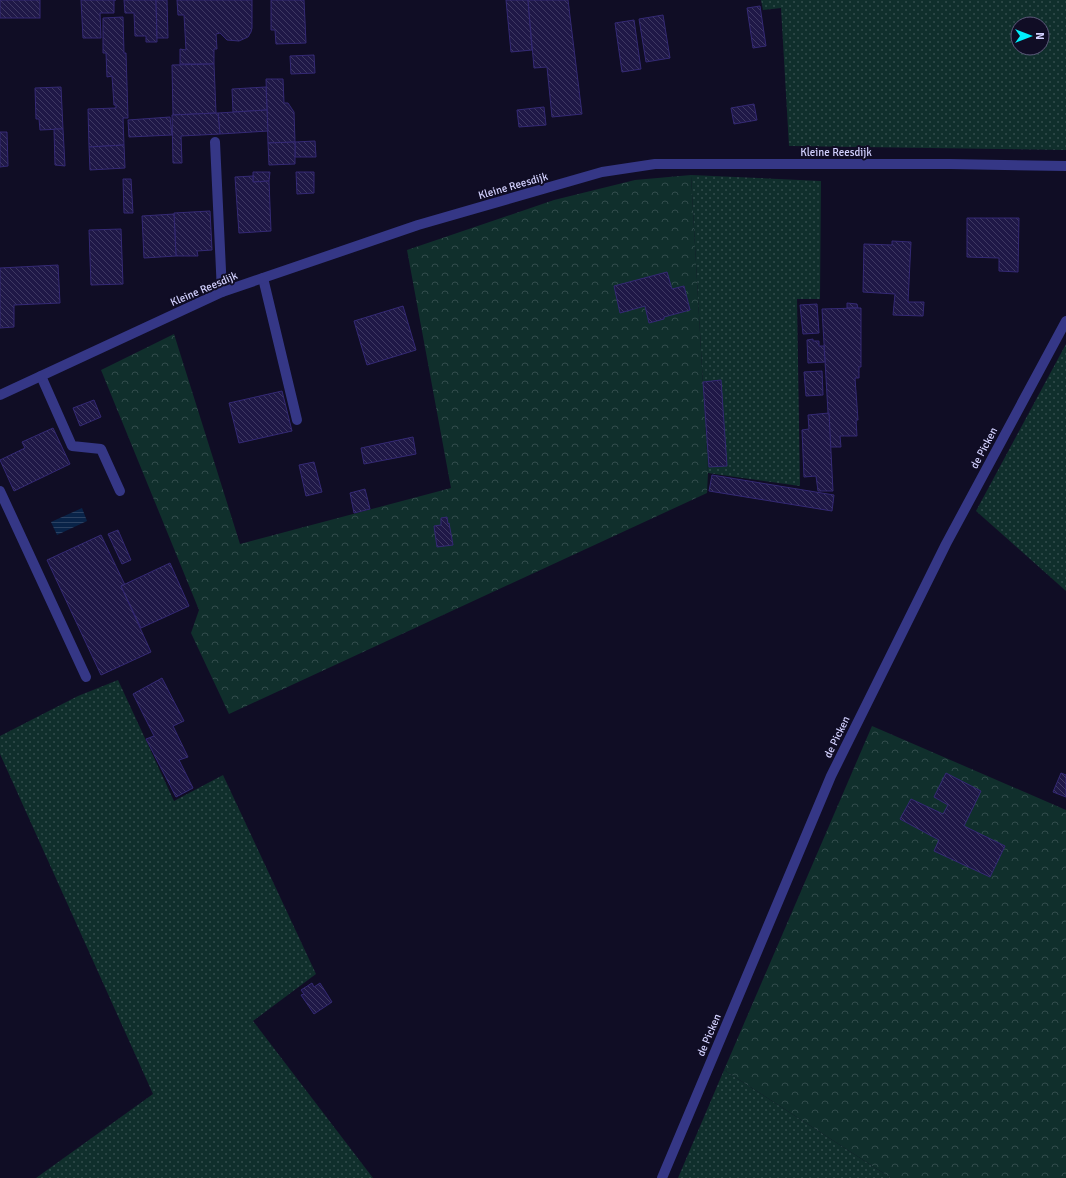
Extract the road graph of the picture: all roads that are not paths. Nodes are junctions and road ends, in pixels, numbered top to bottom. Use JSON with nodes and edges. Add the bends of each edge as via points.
{"nodes":[{"id":1,"x":215,"y":142,"type":"dead end"},
{"id":2,"x":1066,"y":166,"type":"edge"},
{"id":3,"x":263,"y":278,"type":"junction"},
{"id":4,"x":222,"y":292,"type":"junction"},
{"id":5,"x":1066,"y":321,"type":"edge"},
{"id":6,"x":41,"y":376,"type":"junction"},
{"id":7,"x":0,"y":396,"type":"edge"},
{"id":8,"x":298,"y":420,"type":"dead end"},
{"id":9,"x":0,"y":491,"type":"edge"},
{"id":10,"x":120,"y":491,"type":"dead end"},
{"id":11,"x":86,"y":677,"type":"dead end"},
{"id":12,"x":662,"y":1178,"type":"edge"}],
"edges":[{"from":1,"to":4,"type":"street"},
{"from":2,"to":3,"type":"street","name":"Kleine Reesdijk","via":[[655,164],[602,172],[418,225]]},
{"from":3,"to":4,"type":"street","name":"Kleine Reesdijk"},
{"from":3,"to":8,"type":"street"},
{"from":4,"to":6,"type":"street","name":"Kleine Reesdijk"},
{"from":5,"to":12,"type":"street","name":"de Picken","via":[[946,544],[831,776]]},
{"from":6,"to":7,"type":"street","name":"Kleine Reesdijk"},
{"from":6,"to":10,"type":"street","via":[[72,446],[101,449]]},
{"from":9,"to":11,"type":"street"}]}
